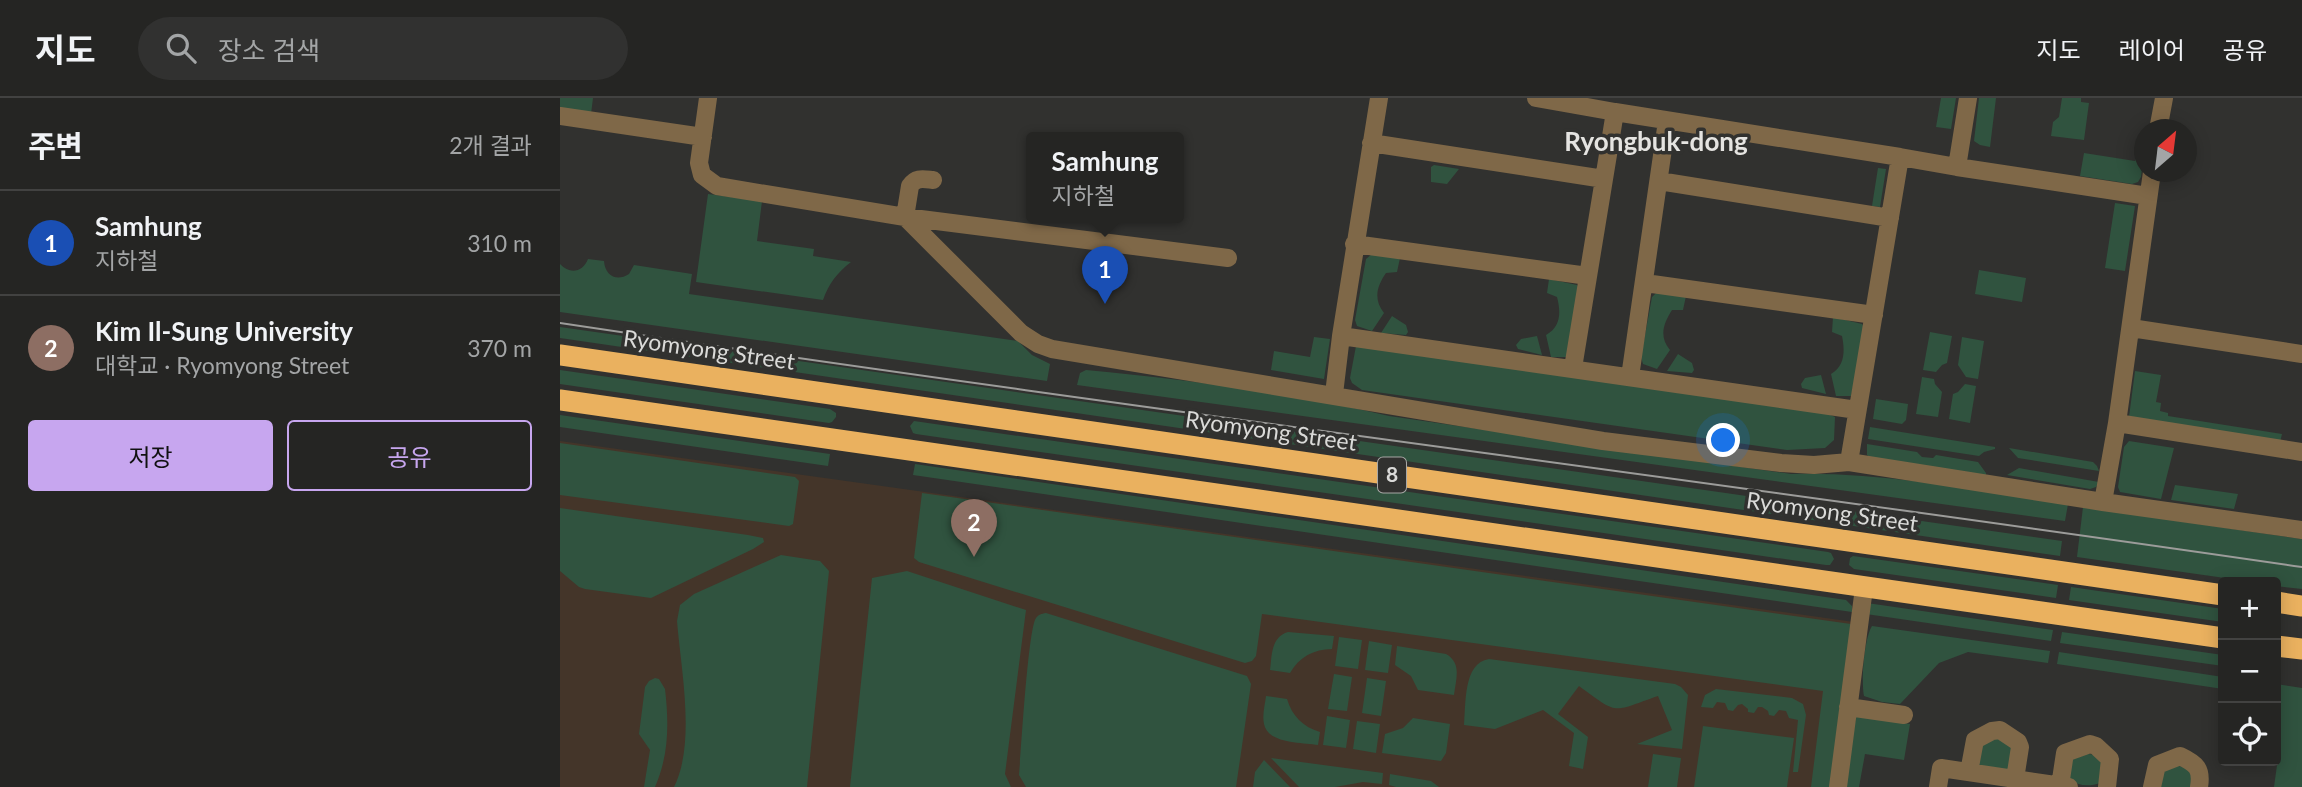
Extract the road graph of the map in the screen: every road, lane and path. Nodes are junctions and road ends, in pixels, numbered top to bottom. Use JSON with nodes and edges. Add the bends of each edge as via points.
{"nodes":[{"id":1,"x":708,"y":98,"type":"edge"},
{"id":2,"x":1379,"y":98,"type":"edge"},
{"id":3,"x":1536,"y":98,"type":"edge"},
{"id":4,"x":1968,"y":98,"type":"edge"},
{"id":5,"x":2164,"y":98,"type":"edge"},
{"id":6,"x":1615,"y":112,"type":"junction"},
{"id":7,"x":560,"y":116,"type":"edge"},
{"id":8,"x":2160,"y":119,"type":"edge"},
{"id":9,"x":1667,"y":121,"type":"junction"},
{"id":10,"x":703,"y":137,"type":"junction"},
{"id":11,"x":1371,"y":143,"type":"junction"},
{"id":12,"x":1900,"y":157,"type":"junction"},
{"id":13,"x":1957,"y":167,"type":"junction"},
{"id":14,"x":1604,"y":179,"type":"junction"},
{"id":15,"x":933,"y":180,"type":"dead end"},
{"id":16,"x":1659,"y":181,"type":"junction"},
{"id":17,"x":2150,"y":182,"type":"edge"},
{"id":18,"x":2148,"y":196,"type":"junction"},
{"id":19,"x":905,"y":217,"type":"junction"},
{"id":20,"x":1890,"y":218,"type":"junction"},
{"id":21,"x":1354,"y":244,"type":"junction"},
{"id":22,"x":1228,"y":258,"type":"dead end"},
{"id":23,"x":1588,"y":276,"type":"junction"},
{"id":24,"x":1645,"y":283,"type":"junction"},
{"id":25,"x":1874,"y":315,"type":"junction"},
{"id":26,"x":2131,"y":328,"type":"junction"},
{"id":27,"x":1341,"y":336,"type":"junction"},
{"id":28,"x":2302,"y":354,"type":"edge"},
{"id":29,"x":560,"y":355,"type":"edge"},
{"id":30,"x":1573,"y":368,"type":"junction"},
{"id":31,"x":1630,"y":377,"type":"junction"},
{"id":32,"x":1334,"y":394,"type":"junction"},
{"id":33,"x":560,"y":400,"type":"edge"},
{"id":34,"x":1857,"y":410,"type":"junction"},
{"id":35,"x":2117,"y":423,"type":"junction"},
{"id":36,"x":2302,"y":452,"type":"edge"},
{"id":37,"x":1849,"y":462,"type":"junction"},
{"id":38,"x":2104,"y":502,"type":"junction"},
{"id":39,"x":2302,"y":530,"type":"edge"},
{"id":40,"x":1864,"y":588,"type":"junction"},
{"id":41,"x":2218,"y":594,"type":"edge"},
{"id":42,"x":2281,"y":603,"type":"edge"},
{"id":43,"x":2302,"y":606,"type":"edge"},
{"id":44,"x":2218,"y":637,"type":"edge"},
{"id":45,"x":2281,"y":647,"type":"edge"},
{"id":46,"x":2302,"y":649,"type":"edge"},
{"id":47,"x":1848,"y":708,"type":"junction"},
{"id":48,"x":1904,"y":715,"type":"dead end"},
{"id":49,"x":1969,"y":772,"type":"junction"},
{"id":50,"x":2015,"y":779,"type":"junction"},
{"id":51,"x":2064,"y":786,"type":"edge"},
{"id":52,"x":1838,"y":787,"type":"edge"},
{"id":53,"x":1938,"y":787,"type":"edge"},
{"id":54,"x":2107,"y":787,"type":"edge"},
{"id":55,"x":2151,"y":787,"type":"edge"},
{"id":56,"x":2199,"y":787,"type":"edge"}],
"edges":[{"from":1,"to":10,"type":"street"},
{"from":2,"to":11,"type":"street"},
{"from":3,"to":6,"type":"street"},
{"from":4,"to":13,"type":"street"},
{"from":5,"to":8,"type":"street"},
{"from":6,"to":9,"type":"street"},
{"from":6,"to":14,"type":"street"},
{"from":7,"to":10,"type":"street"},
{"from":9,"to":12,"type":"street"},
{"from":9,"to":16,"type":"street"},
{"from":10,"to":19,"type":"street","via":[[702,175],[717,186]]},
{"from":11,"to":14,"type":"street"},
{"from":11,"to":21,"type":"street"},
{"from":12,"to":13,"type":"street"},
{"from":12,"to":20,"type":"street"},
{"from":13,"to":18,"type":"street"},
{"from":14,"to":23,"type":"street"},
{"from":15,"to":19,"type":"street","via":[[913,182]]},
{"from":16,"to":20,"type":"street"},
{"from":16,"to":24,"type":"street"},
{"from":17,"to":18,"type":"street"},
{"from":18,"to":26,"type":"street"},
{"from":19,"to":22,"type":"street"},
{"from":19,"to":32,"type":"street","via":[[1021,333],[1038,344]]},
{"from":20,"to":25,"type":"street"},
{"from":21,"to":23,"type":"street"},
{"from":21,"to":27,"type":"street"},
{"from":23,"to":30,"type":"street"},
{"from":24,"to":25,"type":"street"},
{"from":24,"to":31,"type":"street"},
{"from":25,"to":34,"type":"street"},
{"from":26,"to":28,"type":"street"},
{"from":26,"to":35,"type":"street"},
{"from":27,"to":30,"type":"street"},
{"from":27,"to":32,"type":"street"},
{"from":29,"to":41,"type":"highway","name":"Ryomyong Street","number":"8"},
{"from":30,"to":31,"type":"street"},
{"from":31,"to":34,"type":"street"},
{"from":32,"to":37,"type":"street","via":[[1644,446],[1781,463]]},
{"from":33,"to":40,"type":"highway","number":"8"},
{"from":34,"to":37,"type":"street"},
{"from":35,"to":36,"type":"street"},
{"from":35,"to":38,"type":"street"},
{"from":37,"to":38,"type":"street"},
{"from":38,"to":39,"type":"street"},
{"from":40,"to":44,"type":"highway","number":"8"},
{"from":40,"to":47,"type":"street"},
{"from":42,"to":43,"type":"highway"},
{"from":45,"to":46,"type":"highway"},
{"from":47,"to":48,"type":"street"},
{"from":47,"to":52,"type":"street"},
{"from":49,"to":50,"type":"street"},
{"from":49,"to":50,"type":"street","via":[[1975,740],[2000,730],[2021,747]]},
{"from":49,"to":53,"type":"street","via":[[1941,768]]},
{"from":50,"to":51,"type":"street"},
{"from":51,"to":54,"type":"street","via":[[2065,753],[2090,744],[2110,759]]},
{"from":55,"to":56,"type":"street","via":[[2157,765],[2180,756],[2200,770]]}]}
